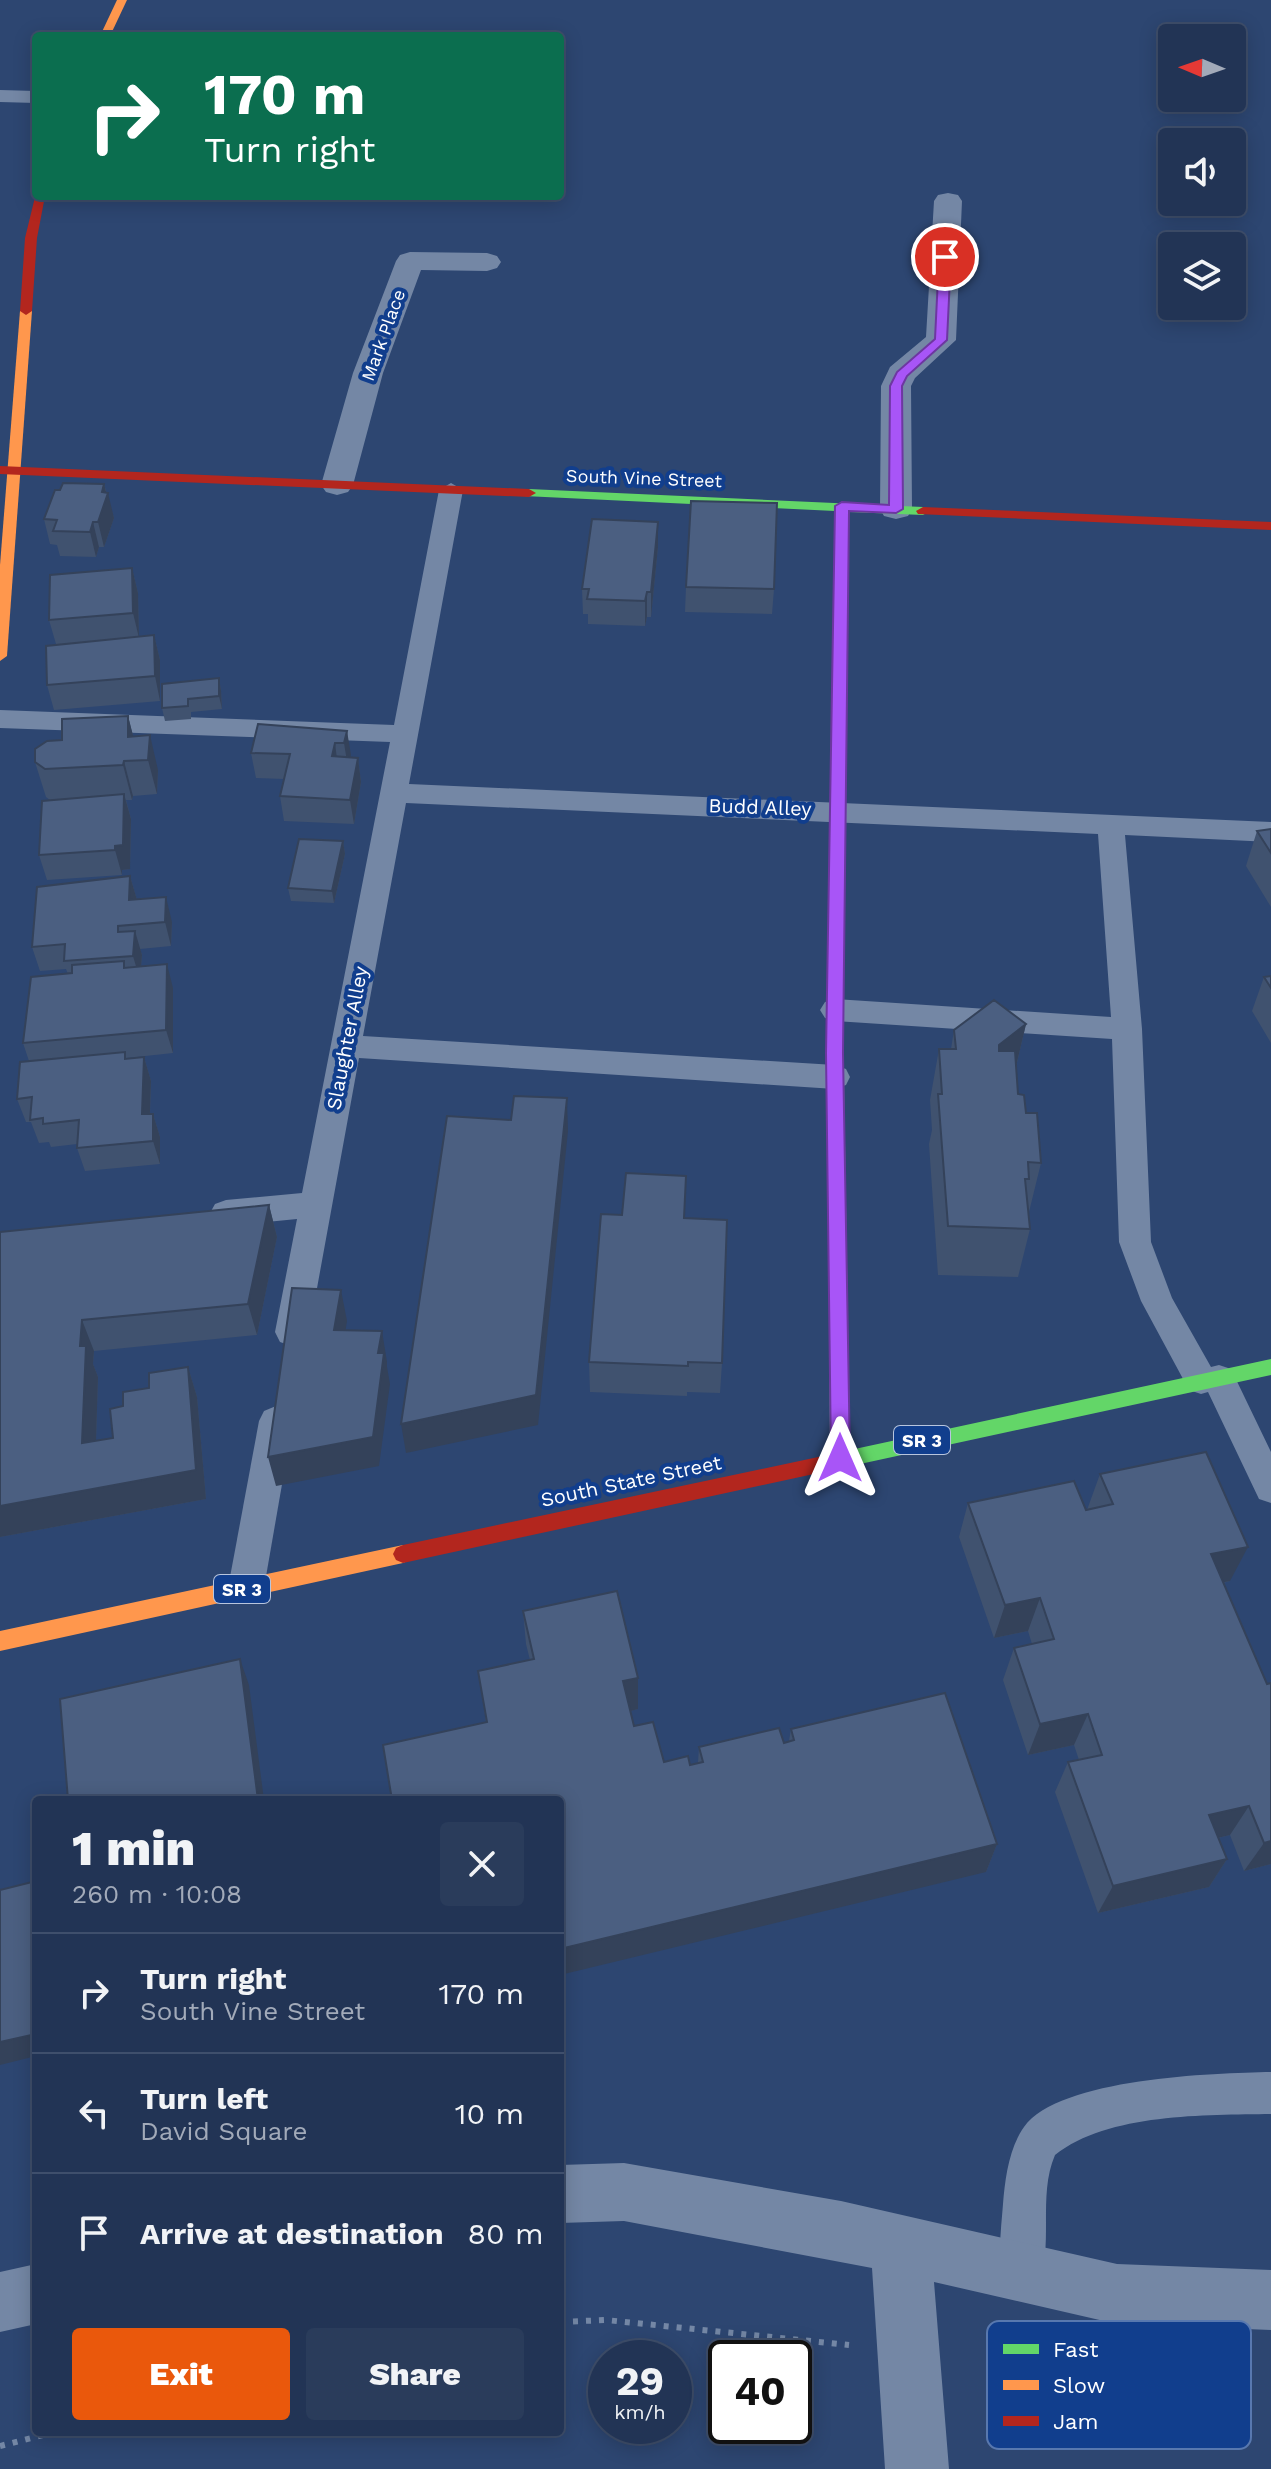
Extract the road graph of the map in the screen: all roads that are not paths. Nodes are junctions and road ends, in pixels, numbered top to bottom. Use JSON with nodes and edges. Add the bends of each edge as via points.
{"nodes":[{"id":1,"x":122,"y":0,"type":"edge"},
{"id":2,"x":107,"y":32,"type":"edge"},
{"id":3,"x":0,"y":96,"type":"edge"},
{"id":4,"x":32,"y":97,"type":"edge"},
{"id":5,"x":38,"y":200,"type":"edge"},
{"id":6,"x":948,"y":201,"type":"dead end"},
{"id":7,"x":487,"y":262,"type":"dead end"},
{"id":8,"x":7,"y":471,"type":"edge"},
{"id":9,"x":337,"y":485,"type":"junction"},
{"id":10,"x":451,"y":490,"type":"junction"},
{"id":11,"x":842,"y":506,"type":"junction"},
{"id":12,"x":896,"y":509,"type":"junction"},
{"id":13,"x":1271,"y":526,"type":"edge"},
{"id":14,"x":0,"y":656,"type":"edge"},
{"id":15,"x":0,"y":719,"type":"edge"},
{"id":16,"x":405,"y":734,"type":"junction"},
{"id":17,"x":394,"y":793,"type":"junction"},
{"id":18,"x":840,"y":811,"type":"junction"},
{"id":19,"x":1111,"y":826,"type":"junction"},
{"id":20,"x":1271,"y":832,"type":"edge"},
{"id":21,"x":835,"y":1010,"type":"junction"},
{"id":22,"x":1127,"y":1029,"type":"junction"},
{"id":23,"x":345,"y":1046,"type":"junction"},
{"id":24,"x":835,"y":1077,"type":"junction"},
{"id":25,"x":315,"y":1205,"type":"junction"},
{"id":26,"x":189,"y":1216,"type":"edge"},
{"id":27,"x":288,"y":1358,"type":"edge"},
{"id":28,"x":1271,"y":1367,"type":"edge"},
{"id":29,"x":1210,"y":1380,"type":"junction"},
{"id":30,"x":282,"y":1389,"type":"edge"},
{"id":31,"x":840,"y":1458,"type":"junction"},
{"id":32,"x":1271,"y":1488,"type":"edge"},
{"id":33,"x":246,"y":1588,"type":"junction"},
{"id":34,"x":0,"y":1641,"type":"edge"},
{"id":35,"x":1271,"y":2093,"type":"edge"},
{"id":36,"x":564,"y":2194,"type":"edge"},
{"id":37,"x":901,"y":2248,"type":"junction"},
{"id":38,"x":1022,"y":2273,"type":"junction"},
{"id":39,"x":32,"y":2295,"type":"edge"},
{"id":40,"x":1271,"y":2300,"type":"edge"},
{"id":41,"x":0,"y":2302,"type":"edge"},
{"id":42,"x":917,"y":2469,"type":"edge"}],
"edges":[{"from":1,"to":2,"type":"street"},
{"from":3,"to":4,"type":"lane"},
{"from":5,"to":8,"type":"street"},
{"from":6,"to":12,"type":"street","via":[[941,340],[901,374],[896,386]]},
{"from":7,"to":9,"type":"street","name":"Mark Place","via":[[410,261],[368,373]]},
{"from":8,"to":9,"type":"street","name":"South Vine Street"},
{"from":8,"to":14,"type":"street"},
{"from":9,"to":10,"type":"street","name":"South Vine Street"},
{"from":10,"to":11,"type":"street","name":"South Vine Street"},
{"from":10,"to":16,"type":"lane","name":"Slaughter Alley"},
{"from":11,"to":12,"type":"street","name":"South Vine Street"},
{"from":11,"to":18,"type":"street"},
{"from":12,"to":13,"type":"street","name":"South Vine Street"},
{"from":15,"to":16,"type":"lane"},
{"from":16,"to":17,"type":"lane","name":"Slaughter Alley"},
{"from":17,"to":18,"type":"lane","name":"Budd Alley"},
{"from":17,"to":23,"type":"lane","name":"Slaughter Alley"},
{"from":18,"to":19,"type":"lane","name":"Budd Alley"},
{"from":18,"to":21,"type":"street"},
{"from":19,"to":20,"type":"lane","name":"Budd Alley"},
{"from":19,"to":22,"type":"lane"},
{"from":21,"to":22,"type":"lane"},
{"from":21,"to":24,"type":"street"},
{"from":22,"to":29,"type":"lane","via":[[1135,1242],[1157,1301]]},
{"from":23,"to":24,"type":"lane"},
{"from":23,"to":25,"type":"lane","name":"Slaughter Alley"},
{"from":24,"to":31,"type":"street"},
{"from":25,"to":26,"type":"lane"},
{"from":25,"to":27,"type":"lane","name":"Slaughter Alley"},
{"from":28,"to":29,"type":"street","name":"South State Street","number":"SR 3"},
{"from":29,"to":31,"type":"street","name":"South State Street","number":"SR 3"},
{"from":29,"to":32,"type":"lane"},
{"from":30,"to":33,"type":"lane"},
{"from":31,"to":33,"type":"street","name":"South State Street","number":"SR 3"},
{"from":33,"to":34,"type":"street","name":"South State Street","number":"SR 3"},
{"from":35,"to":38,"type":"lane","via":[[1225,2093],[1078,2114],[1039,2141],[1025,2193]]},
{"from":36,"to":37,"type":"street","via":[[624,2192],[841,2231]]},
{"from":37,"to":38,"type":"street"},
{"from":37,"to":42,"type":"street"},
{"from":38,"to":40,"type":"street","via":[[1117,2294]]},
{"from":39,"to":41,"type":"street"}]}
